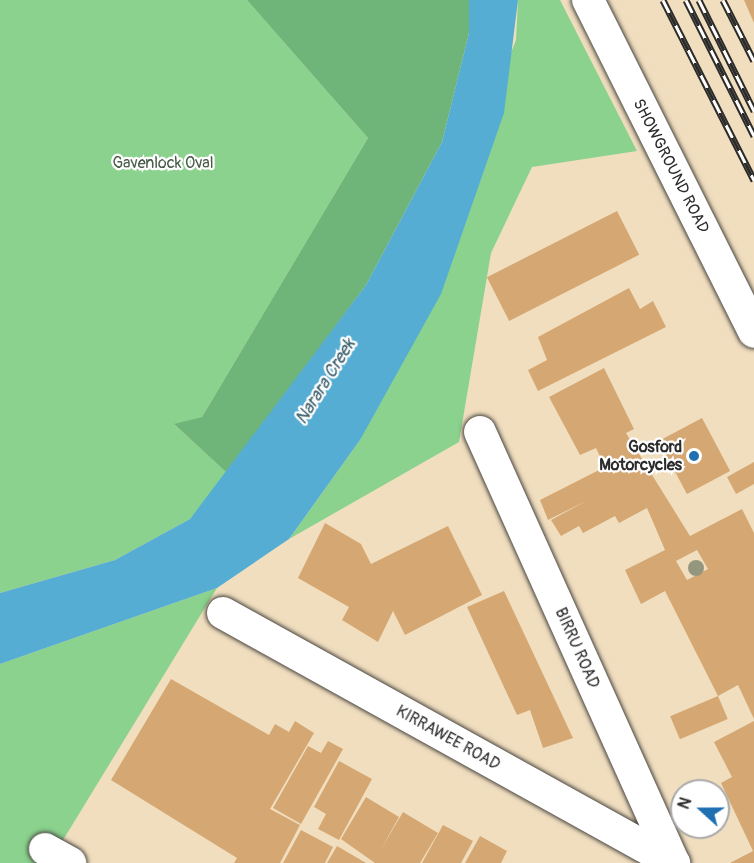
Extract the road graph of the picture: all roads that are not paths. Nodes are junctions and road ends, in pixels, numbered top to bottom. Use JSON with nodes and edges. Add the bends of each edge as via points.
{"nodes":[{"id":1,"x":588,"y":0,"type":"edge"},
{"id":2,"x":754,"y":332,"type":"edge"},
{"id":3,"x":480,"y":432,"type":"dead end"},
{"id":4,"x":223,"y":613,"type":"dead end"},
{"id":5,"x":674,"y":863,"type":"edge"}],
"edges":[{"from":1,"to":2,"type":"street","name":"SHOWGROUND ROAD"},
{"from":3,"to":5,"type":"street","name":"BIRRU ROAD"},
{"from":4,"to":5,"type":"street","name":"KIRRAWEE ROAD"}]}
